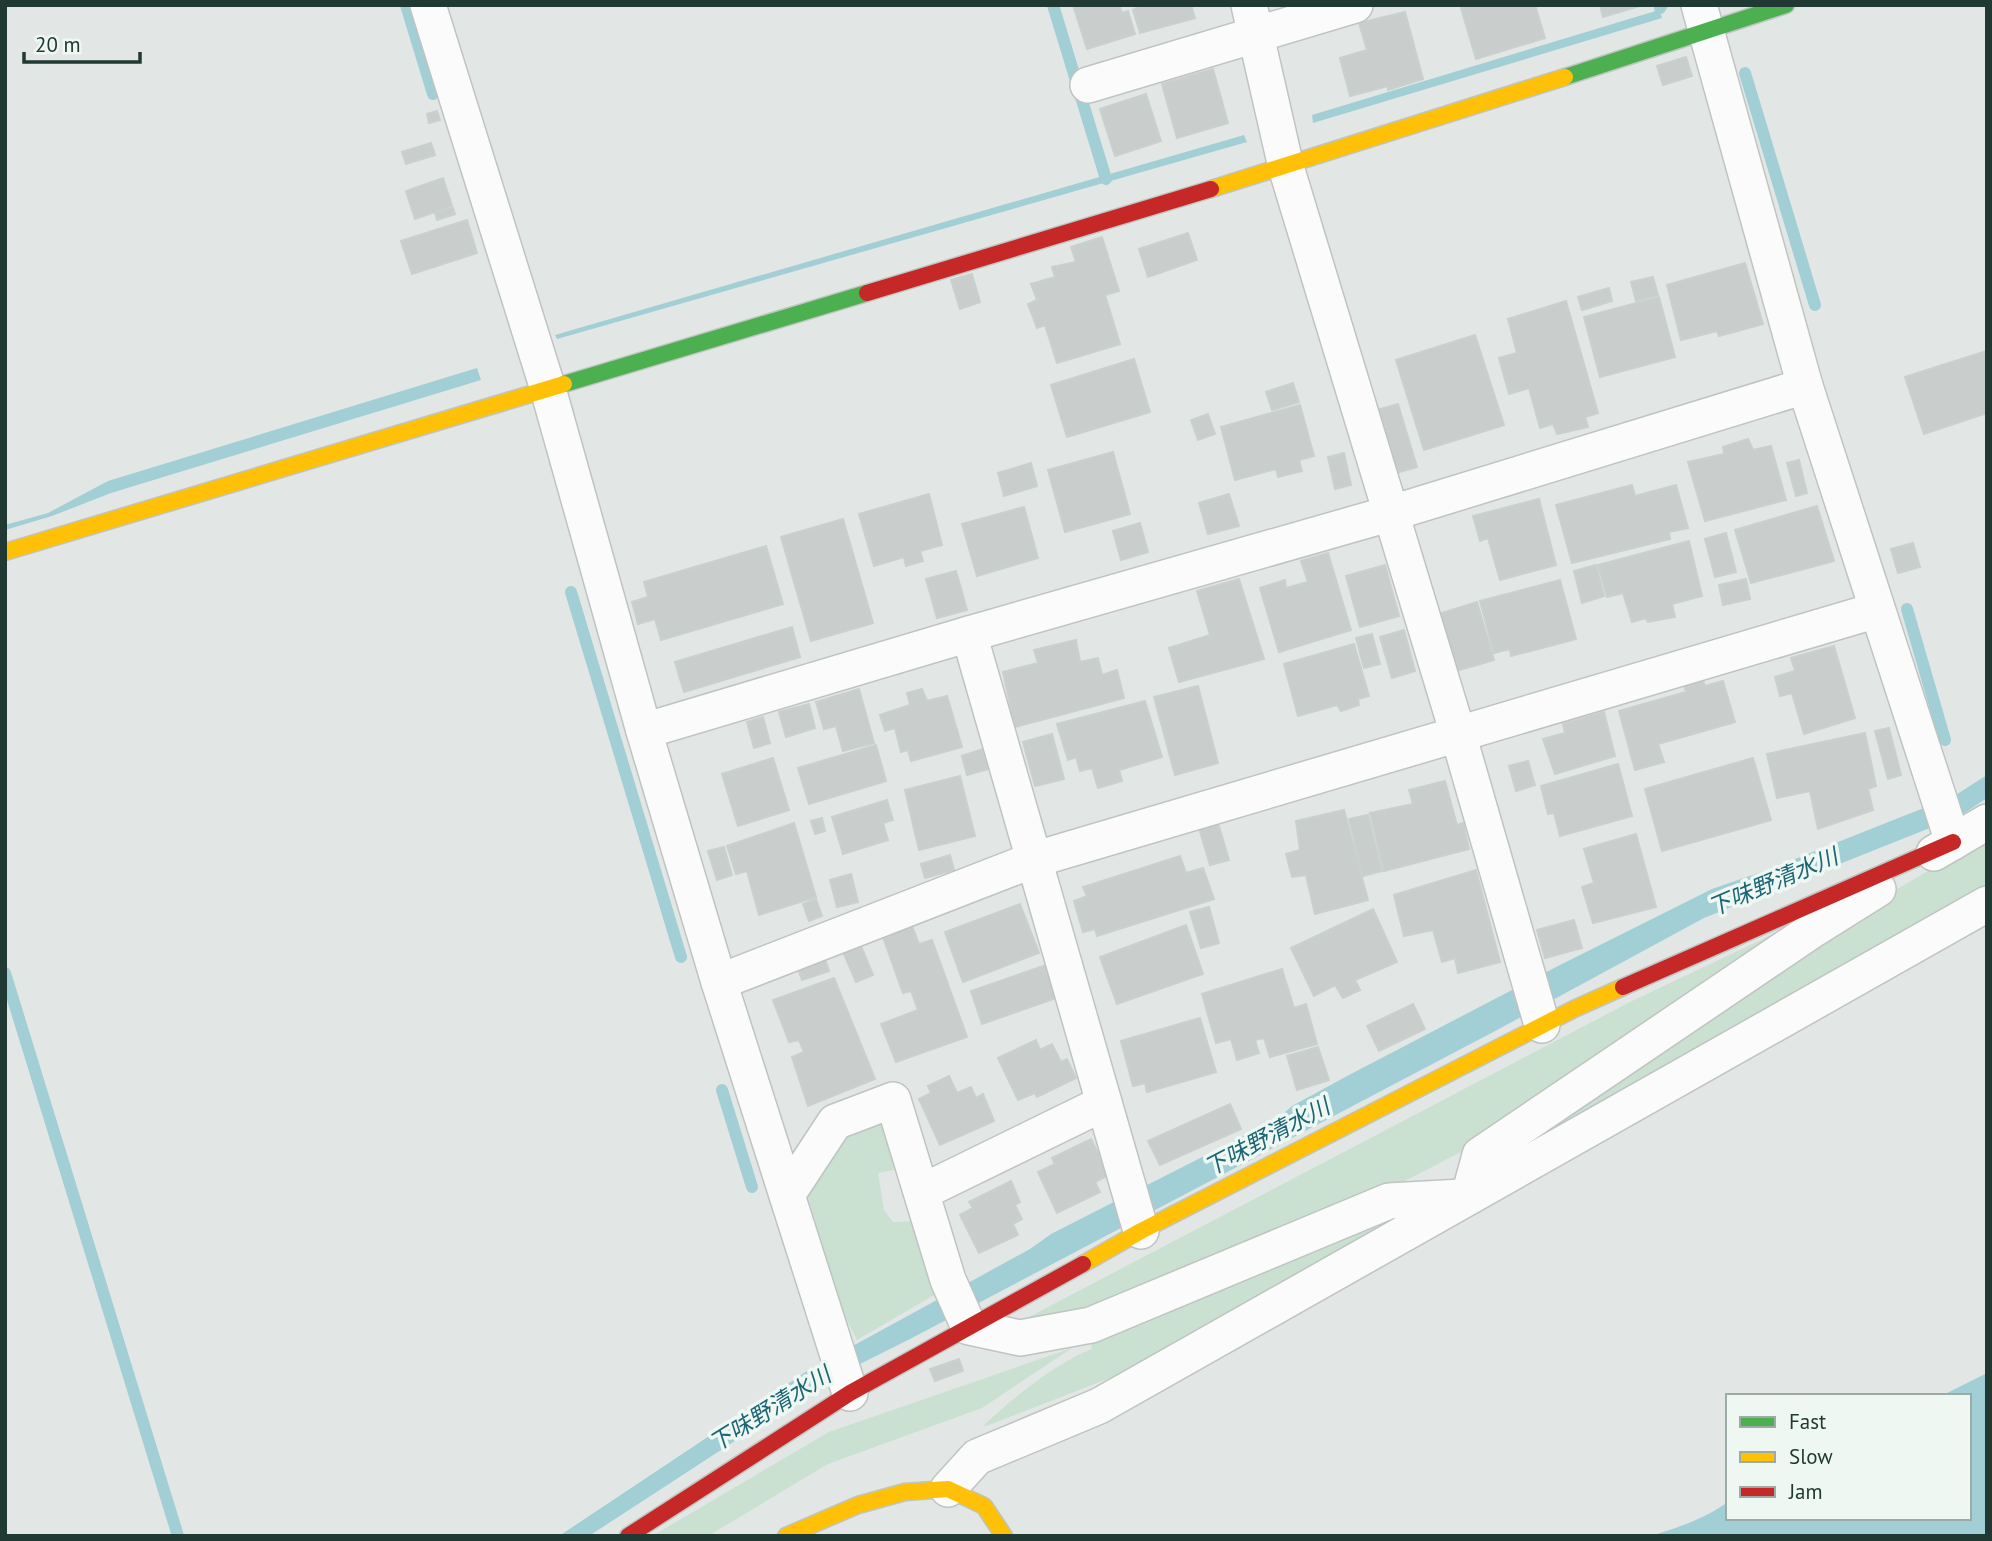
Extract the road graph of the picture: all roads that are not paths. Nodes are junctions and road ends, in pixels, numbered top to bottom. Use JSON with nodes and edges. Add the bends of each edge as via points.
{"nodes":[{"id":1,"x":428,"y":5,"type":"edge"},
{"id":2,"x":1355,"y":5,"type":"edge"},
{"id":3,"x":1786,"y":5,"type":"edge"},
{"id":4,"x":1702,"y":17,"type":"edge"},
{"id":5,"x":1253,"y":20,"type":"edge"},
{"id":6,"x":1088,"y":85,"type":"dead end"},
{"id":7,"x":1286,"y":167,"type":"junction"},
{"id":8,"x":1805,"y":386,"type":"junction"},
{"id":9,"x":548,"y":389,"type":"junction"},
{"id":10,"x":1392,"y":513,"type":"junction"},
{"id":11,"x":5,"y":552,"type":"edge"},
{"id":12,"x":1877,"y":610,"type":"junction"},
{"id":13,"x":970,"y":634,"type":"junction"},
{"id":14,"x":644,"y":731,"type":"junction"},
{"id":15,"x":1458,"y":734,"type":"junction"},
{"id":16,"x":1987,"y":822,"type":"edge"},
{"id":17,"x":1953,"y":842,"type":"junction"},
{"id":18,"x":1033,"y":860,"type":"junction"},
{"id":19,"x":1987,"y":904,"type":"edge"},
{"id":20,"x":719,"y":982,"type":"junction"},
{"id":21,"x":1542,"y":1025,"type":"junction"},
{"id":22,"x":1104,"y":1103,"type":"junction"},
{"id":23,"x":922,"y":1192,"type":"junction"},
{"id":24,"x":787,"y":1195,"type":"junction"},
{"id":25,"x":1469,"y":1196,"type":"junction"},
{"id":26,"x":1141,"y":1231,"type":"junction"},
{"id":27,"x":969,"y":1327,"type":"junction"},
{"id":28,"x":850,"y":1393,"type":"junction"},
{"id":29,"x":948,"y":1489,"type":"junction"},
{"id":30,"x":628,"y":1536,"type":"edge"},
{"id":31,"x":786,"y":1536,"type":"edge"},
{"id":32,"x":1004,"y":1536,"type":"edge"}],
"edges":[{"from":1,"to":9,"type":"street"},
{"from":2,"to":5,"type":"street"},
{"from":3,"to":4,"type":"street"},
{"from":4,"to":7,"type":"street"},
{"from":4,"to":8,"type":"street"},
{"from":5,"to":6,"type":"street"},
{"from":5,"to":7,"type":"street"},
{"from":7,"to":9,"type":"street"},
{"from":7,"to":10,"type":"street"},
{"from":8,"to":10,"type":"street"},
{"from":8,"to":12,"type":"street"},
{"from":9,"to":11,"type":"street"},
{"from":9,"to":14,"type":"street"},
{"from":10,"to":13,"type":"street"},
{"from":10,"to":15,"type":"street"},
{"from":12,"to":15,"type":"street"},
{"from":12,"to":17,"type":"street"},
{"from":13,"to":14,"type":"street"},
{"from":13,"to":18,"type":"street"},
{"from":14,"to":20,"type":"street"},
{"from":15,"to":18,"type":"street"},
{"from":15,"to":21,"type":"street"},
{"from":16,"to":17,"type":"street"},
{"from":17,"to":21,"type":"street"},
{"from":17,"to":25,"type":"street","via":[[1811,931],[1480,1155]]},
{"from":18,"to":20,"type":"street"},
{"from":18,"to":22,"type":"street"},
{"from":19,"to":25,"type":"street"},
{"from":20,"to":24,"type":"street"},
{"from":21,"to":26,"type":"street"},
{"from":22,"to":23,"type":"street"},
{"from":22,"to":26,"type":"street"},
{"from":23,"to":24,"type":"street","via":[[893,1100],[835,1122]]},
{"from":23,"to":27,"type":"street","via":[[948,1280]]},
{"from":24,"to":28,"type":"street"},
{"from":25,"to":27,"type":"street","via":[[1389,1201],[1091,1325],[1020,1338]]},
{"from":25,"to":29,"type":"street","via":[[1099,1406],[977,1458]]},
{"from":26,"to":27,"type":"street"},
{"from":27,"to":28,"type":"street"},
{"from":28,"to":30,"type":"street"},
{"from":29,"to":31,"type":"street","via":[[905,1492],[858,1505]]},
{"from":29,"to":32,"type":"street","via":[[984,1506]]}]}
